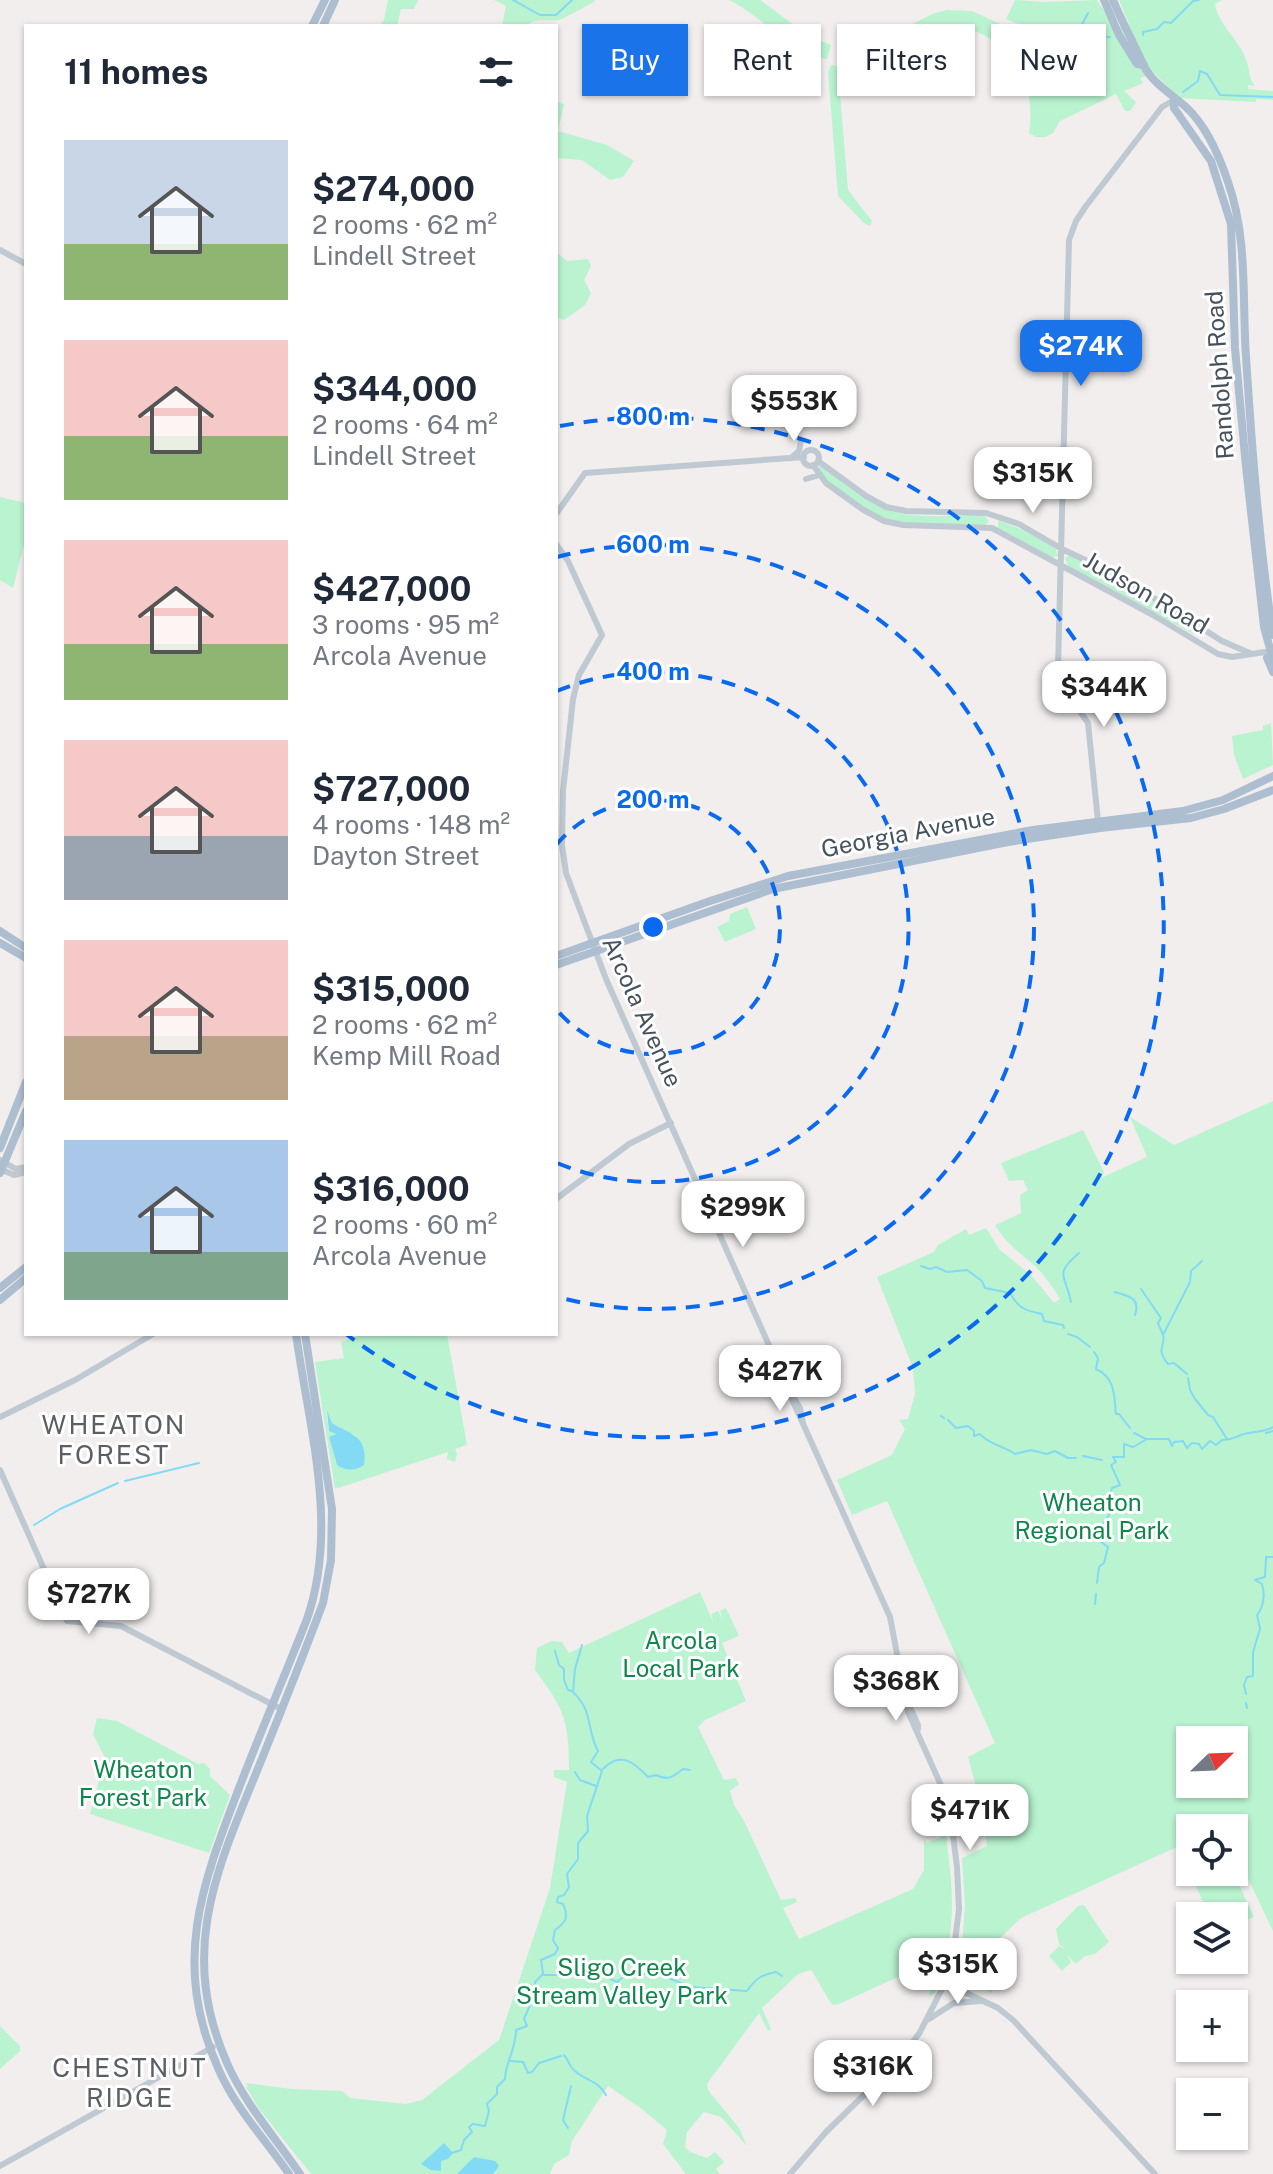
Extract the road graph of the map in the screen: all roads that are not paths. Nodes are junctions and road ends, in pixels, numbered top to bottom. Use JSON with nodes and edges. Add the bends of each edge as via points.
{"nodes":[{"id":1,"x":325,"y":0,"type":"edge"},
{"id":2,"x":335,"y":0,"type":"edge"},
{"id":3,"x":1104,"y":0,"type":"edge"},
{"id":4,"x":1113,"y":0,"type":"edge"},
{"id":5,"x":313,"y":24,"type":"edge"},
{"id":6,"x":324,"y":24,"type":"edge"},
{"id":7,"x":1144,"y":65,"type":"junction"},
{"id":8,"x":1174,"y":100,"type":"junction"},
{"id":9,"x":0,"y":250,"type":"edge"},
{"id":10,"x":24,"y":263,"type":"edge"},
{"id":11,"x":801,"y":441,"type":"dead end"},
{"id":12,"x":804,"y":457,"type":"junction"},
{"id":13,"x":791,"y":458,"type":"junction"},
{"id":14,"x":816,"y":463,"type":"junction"},
{"id":15,"x":819,"y":475,"type":"junction"},
{"id":16,"x":806,"y":479,"type":"dead end"},
{"id":17,"x":558,"y":511,"type":"edge"},
{"id":18,"x":1255,"y":546,"type":"junction"},
{"id":19,"x":558,"y":547,"type":"edge"},
{"id":20,"x":1062,"y":549,"type":"junction"},
{"id":21,"x":1061,"y":565,"type":"junction"},
{"id":22,"x":1267,"y":589,"type":"junction"},
{"id":23,"x":1273,"y":619,"type":"edge"},
{"id":24,"x":1273,"y":635,"type":"edge"},
{"id":25,"x":1265,"y":652,"type":"junction"},
{"id":26,"x":1252,"y":654,"type":"junction"},
{"id":27,"x":1273,"y":660,"type":"edge"},
{"id":28,"x":1273,"y":672,"type":"edge"},
{"id":29,"x":1273,"y":776,"type":"edge"},
{"id":30,"x":1273,"y":790,"type":"edge"},
{"id":31,"x":1224,"y":804,"type":"junction"},
{"id":32,"x":1098,"y":821,"type":"junction"},
{"id":33,"x":0,"y":931,"type":"edge"},
{"id":34,"x":0,"y":943,"type":"edge"},
{"id":35,"x":24,"y":947,"type":"edge"},
{"id":36,"x":592,"y":947,"type":"junction"},
{"id":37,"x":558,"y":956,"type":"edge"},
{"id":38,"x":24,"y":957,"type":"edge"},
{"id":39,"x":558,"y":964,"type":"edge"},
{"id":40,"x":24,"y":1087,"type":"edge"},
{"id":41,"x":24,"y":1115,"type":"edge"},
{"id":42,"x":671,"y":1123,"type":"junction"},
{"id":43,"x":0,"y":1148,"type":"edge"},
{"id":44,"x":1,"y":1167,"type":"edge"},
{"id":45,"x":24,"y":1171,"type":"edge"},
{"id":46,"x":558,"y":1197,"type":"edge"},
{"id":47,"x":24,"y":1269,"type":"edge"},
{"id":48,"x":24,"y":1280,"type":"edge"},
{"id":49,"x":0,"y":1288,"type":"edge"},
{"id":50,"x":0,"y":1300,"type":"edge"},
{"id":51,"x":296,"y":1336,"type":"edge"},
{"id":52,"x":305,"y":1336,"type":"edge"},
{"id":53,"x":140,"y":1337,"type":"edge"},
{"id":54,"x":0,"y":1417,"type":"edge"},
{"id":55,"x":311,"y":1434,"type":"junction"},
{"id":56,"x":0,"y":1470,"type":"edge"},
{"id":57,"x":327,"y":1477,"type":"junction"},
{"id":58,"x":277,"y":1707,"type":"junction"},
{"id":59,"x":945,"y":1983,"type":"junction"},
{"id":60,"x":984,"y":2001,"type":"junction"},
{"id":61,"x":927,"y":2021,"type":"junction"},
{"id":62,"x":214,"y":2046,"type":"junction"},
{"id":63,"x":0,"y":2166,"type":"edge"},
{"id":64,"x":289,"y":2174,"type":"edge"},
{"id":65,"x":300,"y":2174,"type":"edge"},
{"id":66,"x":790,"y":2174,"type":"edge"},
{"id":67,"x":1155,"y":2174,"type":"edge"}],
"edges":[{"from":1,"to":5,"type":"main road"},
{"from":2,"to":6,"type":"main road"},
{"from":3,"to":7,"type":"main road","name":"Randolph Road","via":[[1130,56]]},
{"from":4,"to":7,"type":"main road","name":"Randolph Road"},
{"from":7,"to":8,"type":"main road","name":"Randolph Road"},
{"from":8,"to":18,"type":"main road","name":"Randolph Road","via":[[1174,108],[1211,161],[1231,224],[1235,348]]},
{"from":8,"to":20,"type":"street","via":[[1162,107],[1086,206],[1069,240]]},
{"from":8,"to":22,"type":"main road","name":"Randolph Road","via":[[1192,114],[1216,153],[1240,219],[1246,357]]},
{"from":9,"to":10,"type":"street"},
{"from":11,"to":13,"type":"street"},
{"from":12,"to":13,"type":"street"},
{"from":12,"to":14,"type":"street","via":[[806,464]]},
{"from":12,"to":14,"type":"street","via":[[814,450],[819,456]]},
{"from":13,"to":17,"type":"street","via":[[585,473]]},
{"from":14,"to":15,"type":"street","name":"Judson Road"},
{"from":14,"to":20,"type":"street","name":"Judson Road","via":[[886,507],[992,514]]},
{"from":15,"to":16,"type":"street"},
{"from":15,"to":21,"type":"street","name":"Judson Road","via":[[884,521],[992,528]]},
{"from":18,"to":25,"type":"main road"},
{"from":18,"to":27,"type":"main road","name":"Randolph Road"},
{"from":19,"to":36,"type":"street","name":"Arcola Avenue","via":[[602,635],[579,675],[573,699],[561,828],[566,873]]},
{"from":20,"to":21,"type":"street"},
{"from":20,"to":26,"type":"street","name":"Judson Road"},
{"from":21,"to":26,"type":"street","name":"Judson Road","via":[[1218,654]]},
{"from":21,"to":32,"type":"street","via":[[1058,668],[1062,685],[1088,723]]},
{"from":22,"to":23,"type":"main road"},
{"from":22,"to":24,"type":"main road","name":"Randolph Road"},
{"from":25,"to":26,"type":"street","name":"Judson Road"},
{"from":25,"to":28,"type":"main road"},
{"from":29,"to":31,"type":"main road","name":"Georgia Avenue"},
{"from":30,"to":31,"type":"main road","name":"Georgia Avenue"},
{"from":31,"to":32,"type":"main road","name":"Georgia Avenue"},
{"from":31,"to":36,"type":"main road","name":"Georgia Avenue","via":[[1184,820],[1008,842],[797,883]]},
{"from":32,"to":36,"type":"main road","name":"Georgia Avenue","via":[[788,876]]},
{"from":33,"to":35,"type":"main road"},
{"from":34,"to":38,"type":"main road"},
{"from":36,"to":37,"type":"main road","name":"Georgia Avenue"},
{"from":36,"to":39,"type":"main road","name":"Georgia Avenue"},
{"from":36,"to":42,"type":"street","name":"Arcola Avenue"},
{"from":40,"to":43,"type":"main road"},
{"from":41,"to":44,"type":"main road"},
{"from":42,"to":46,"type":"street","via":[[629,1144]]},
{"from":42,"to":59,"type":"street","name":"Arcola Avenue","via":[[890,1617],[908,1703],[949,1803],[959,1909]]},
{"from":44,"to":45,"type":"street"},
{"from":47,"to":49,"type":"main road"},
{"from":48,"to":50,"type":"main road"},
{"from":51,"to":55,"type":"main road"},
{"from":52,"to":57,"type":"main road"},
{"from":53,"to":54,"type":"street","via":[[75,1380]]},
{"from":55,"to":57,"type":"main road","via":[[317,1438]]},
{"from":55,"to":58,"type":"main road","via":[[322,1517],[318,1578]]},
{"from":56,"to":58,"type":"street","via":[[67,1621],[121,1626]]},
{"from":57,"to":58,"type":"main road","via":[[332,1509],[327,1585]]},
{"from":58,"to":62,"type":"main road","via":[[212,1855],[200,1902],[196,1984]]},
{"from":59,"to":60,"type":"street"},
{"from":59,"to":61,"type":"street","name":"Arcola Avenue"},
{"from":60,"to":61,"type":"street","via":[[954,2003]]},
{"from":60,"to":67,"type":"street","via":[[1027,2035]]},
{"from":61,"to":66,"type":"street","name":"Arcola Avenue","via":[[901,2059]]},
{"from":62,"to":63,"type":"street"},
{"from":62,"to":64,"type":"main road","via":[[228,2089]]},
{"from":62,"to":65,"type":"main road"}]}
